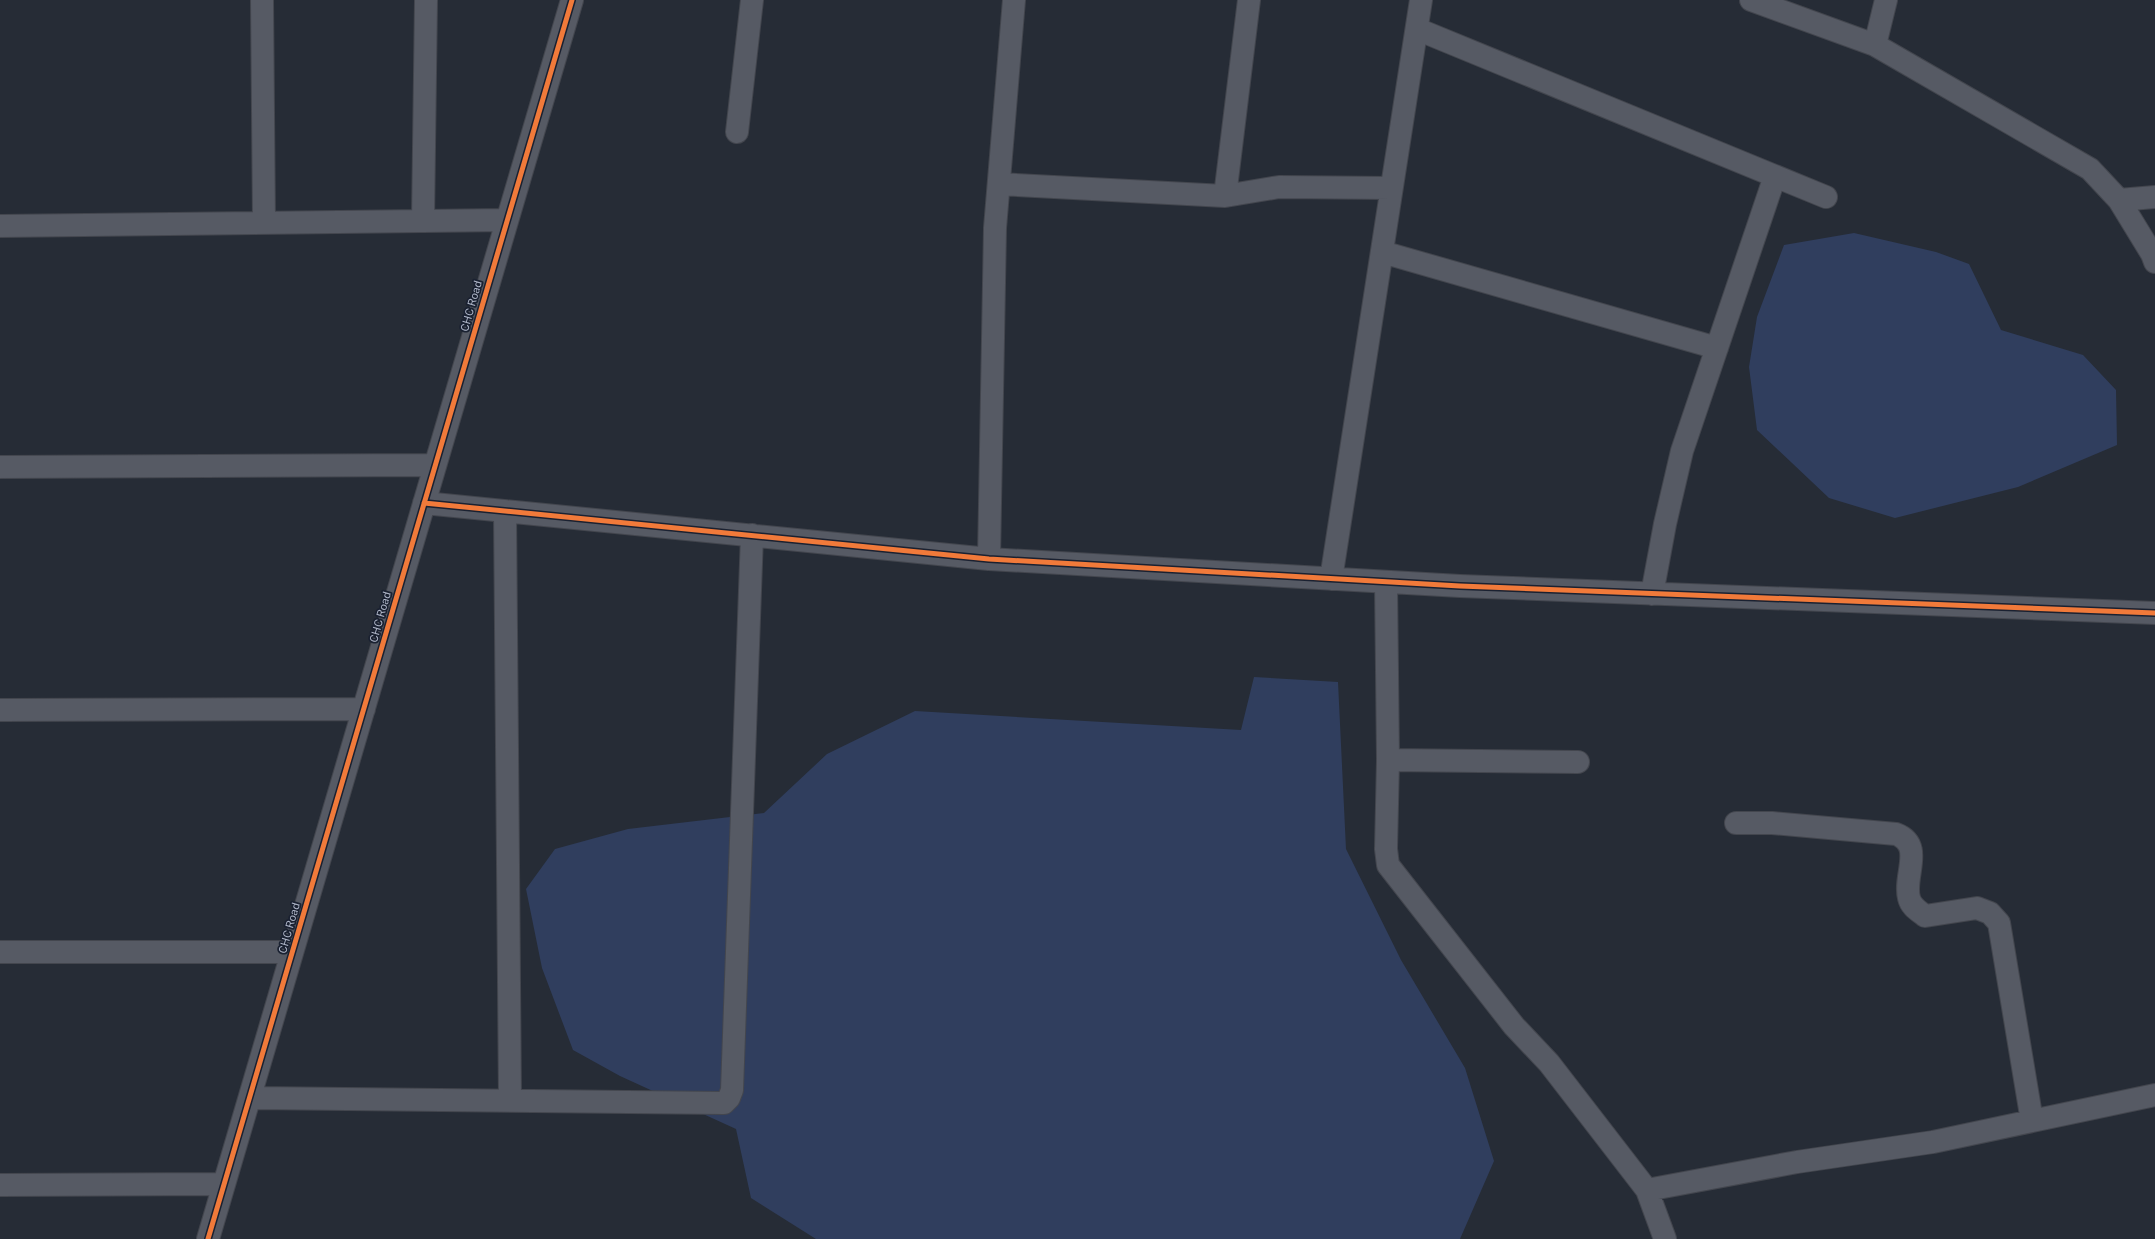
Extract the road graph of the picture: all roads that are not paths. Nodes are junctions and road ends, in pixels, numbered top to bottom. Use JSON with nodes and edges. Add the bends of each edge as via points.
{"nodes":[{"id":1,"x":262,"y":0,"type":"edge"},
{"id":2,"x":426,"y":0,"type":"edge"},
{"id":3,"x":572,"y":0,"type":"edge"},
{"id":4,"x":752,"y":0,"type":"edge"},
{"id":5,"x":1014,"y":0,"type":"edge"},
{"id":6,"x":1249,"y":0,"type":"edge"},
{"id":7,"x":1421,"y":0,"type":"edge"},
{"id":8,"x":1751,"y":0,"type":"edge"},
{"id":9,"x":1886,"y":0,"type":"edge"},
{"id":10,"x":1417,"y":29,"type":"junction"},
{"id":11,"x":1875,"y":45,"type":"junction"},
{"id":12,"x":737,"y":132,"type":"dead end"},
{"id":13,"x":1775,"y":176,"type":"junction"},
{"id":14,"x":999,"y":184,"type":"junction"},
{"id":15,"x":1391,"y":188,"type":"junction"},
{"id":16,"x":1225,"y":196,"type":"junction"},
{"id":17,"x":1826,"y":197,"type":"dead end"},
{"id":18,"x":2155,"y":198,"type":"edge"},
{"id":19,"x":2119,"y":200,"type":"junction"},
{"id":20,"x":507,"y":220,"type":"junction"},
{"id":21,"x":423,"y":221,"type":"junction"},
{"id":22,"x":264,"y":223,"type":"junction"},
{"id":23,"x":0,"y":226,"type":"edge"},
{"id":24,"x":1382,"y":252,"type":"junction"},
{"id":25,"x":2155,"y":262,"type":"edge"},
{"id":26,"x":1717,"y":348,"type":"junction"},
{"id":27,"x":435,"y":465,"type":"junction"},
{"id":28,"x":0,"y":468,"type":"edge"},
{"id":29,"x":424,"y":503,"type":"junction"},
{"id":30,"x":505,"y":511,"type":"junction"},
{"id":31,"x":752,"y":535,"type":"junction"},
{"id":32,"x":989,"y":559,"type":"junction"},
{"id":33,"x":1331,"y":579,"type":"junction"},
{"id":34,"x":1386,"y":582,"type":"junction"},
{"id":35,"x":1652,"y":594,"type":"junction"},
{"id":36,"x":2155,"y":613,"type":"edge"},
{"id":37,"x":364,"y":709,"type":"junction"},
{"id":38,"x":0,"y":710,"type":"edge"},
{"id":39,"x":1388,"y":760,"type":"junction"},
{"id":40,"x":1578,"y":762,"type":"dead end"},
{"id":41,"x":1736,"y":823,"type":"dead end"},
{"id":42,"x":0,"y":952,"type":"edge"},
{"id":43,"x":292,"y":952,"type":"junction"},
{"id":44,"x":2155,"y":1095,"type":"edge"},
{"id":45,"x":250,"y":1098,"type":"junction"},
{"id":46,"x":510,"y":1100,"type":"junction"},
{"id":47,"x":2032,"y":1121,"type":"junction"},
{"id":48,"x":224,"y":1184,"type":"junction"},
{"id":49,"x":0,"y":1185,"type":"edge"},
{"id":50,"x":1647,"y":1190,"type":"junction"},
{"id":51,"x":208,"y":1239,"type":"edge"},
{"id":52,"x":1665,"y":1239,"type":"edge"}],
"edges":[{"from":1,"to":22,"type":"street"},
{"from":2,"to":21,"type":"street"},
{"from":3,"to":20,"type":"street","name":"CHC Road"},
{"from":4,"to":12,"type":"street"},
{"from":5,"to":14,"type":"street"},
{"from":6,"to":16,"type":"street"},
{"from":7,"to":10,"type":"street"},
{"from":8,"to":11,"type":"street"},
{"from":9,"to":11,"type":"street"},
{"from":10,"to":13,"type":"street"},
{"from":10,"to":15,"type":"street"},
{"from":11,"to":19,"type":"street","via":[[2090,169]]},
{"from":13,"to":17,"type":"street"},
{"from":13,"to":26,"type":"street"},
{"from":14,"to":16,"type":"street"},
{"from":14,"to":32,"type":"street","via":[[995,228]]},
{"from":15,"to":16,"type":"street","via":[[1279,187]]},
{"from":15,"to":24,"type":"street"},
{"from":18,"to":19,"type":"street"},
{"from":19,"to":25,"type":"street"},
{"from":20,"to":21,"type":"street"},
{"from":20,"to":27,"type":"street","name":"CHC Road"},
{"from":21,"to":22,"type":"street"},
{"from":22,"to":23,"type":"street"},
{"from":24,"to":26,"type":"street"},
{"from":24,"to":33,"type":"street"},
{"from":26,"to":35,"type":"street","via":[[1682,451]]},
{"from":27,"to":28,"type":"street"},
{"from":27,"to":29,"type":"street","name":"CHC Road"},
{"from":29,"to":30,"type":"street"},
{"from":29,"to":37,"type":"street","name":"CHC Road"},
{"from":30,"to":31,"type":"street"},
{"from":30,"to":46,"type":"street"},
{"from":31,"to":32,"type":"street"},
{"from":31,"to":46,"type":"street","via":[[732,1090],[729,1098],[724,1103]]},
{"from":32,"to":33,"type":"street"},
{"from":33,"to":34,"type":"street"},
{"from":34,"to":35,"type":"street"},
{"from":34,"to":39,"type":"street"},
{"from":35,"to":36,"type":"street"},
{"from":37,"to":38,"type":"street"},
{"from":37,"to":43,"type":"street","name":"CHC Road"},
{"from":39,"to":40,"type":"street"},
{"from":39,"to":50,"type":"street","via":[[1388,865],[1509,1020],[1549,1063]]},
{"from":41,"to":47,"type":"street","via":[[1772,823],[1896,834],[1905,838],[1911,848],[1909,898],[1915,909],[1925,916],[1977,908],[1990,912],[1999,923]]},
{"from":42,"to":43,"type":"street"},
{"from":43,"to":45,"type":"street","name":"CHC Road"},
{"from":44,"to":47,"type":"street"},
{"from":45,"to":46,"type":"street"},
{"from":45,"to":48,"type":"street","name":"CHC Road"},
{"from":47,"to":50,"type":"street","via":[[1933,1142],[1797,1162]]},
{"from":48,"to":49,"type":"street"},
{"from":48,"to":51,"type":"street","name":"CHC Road"},
{"from":50,"to":52,"type":"street"}]}
